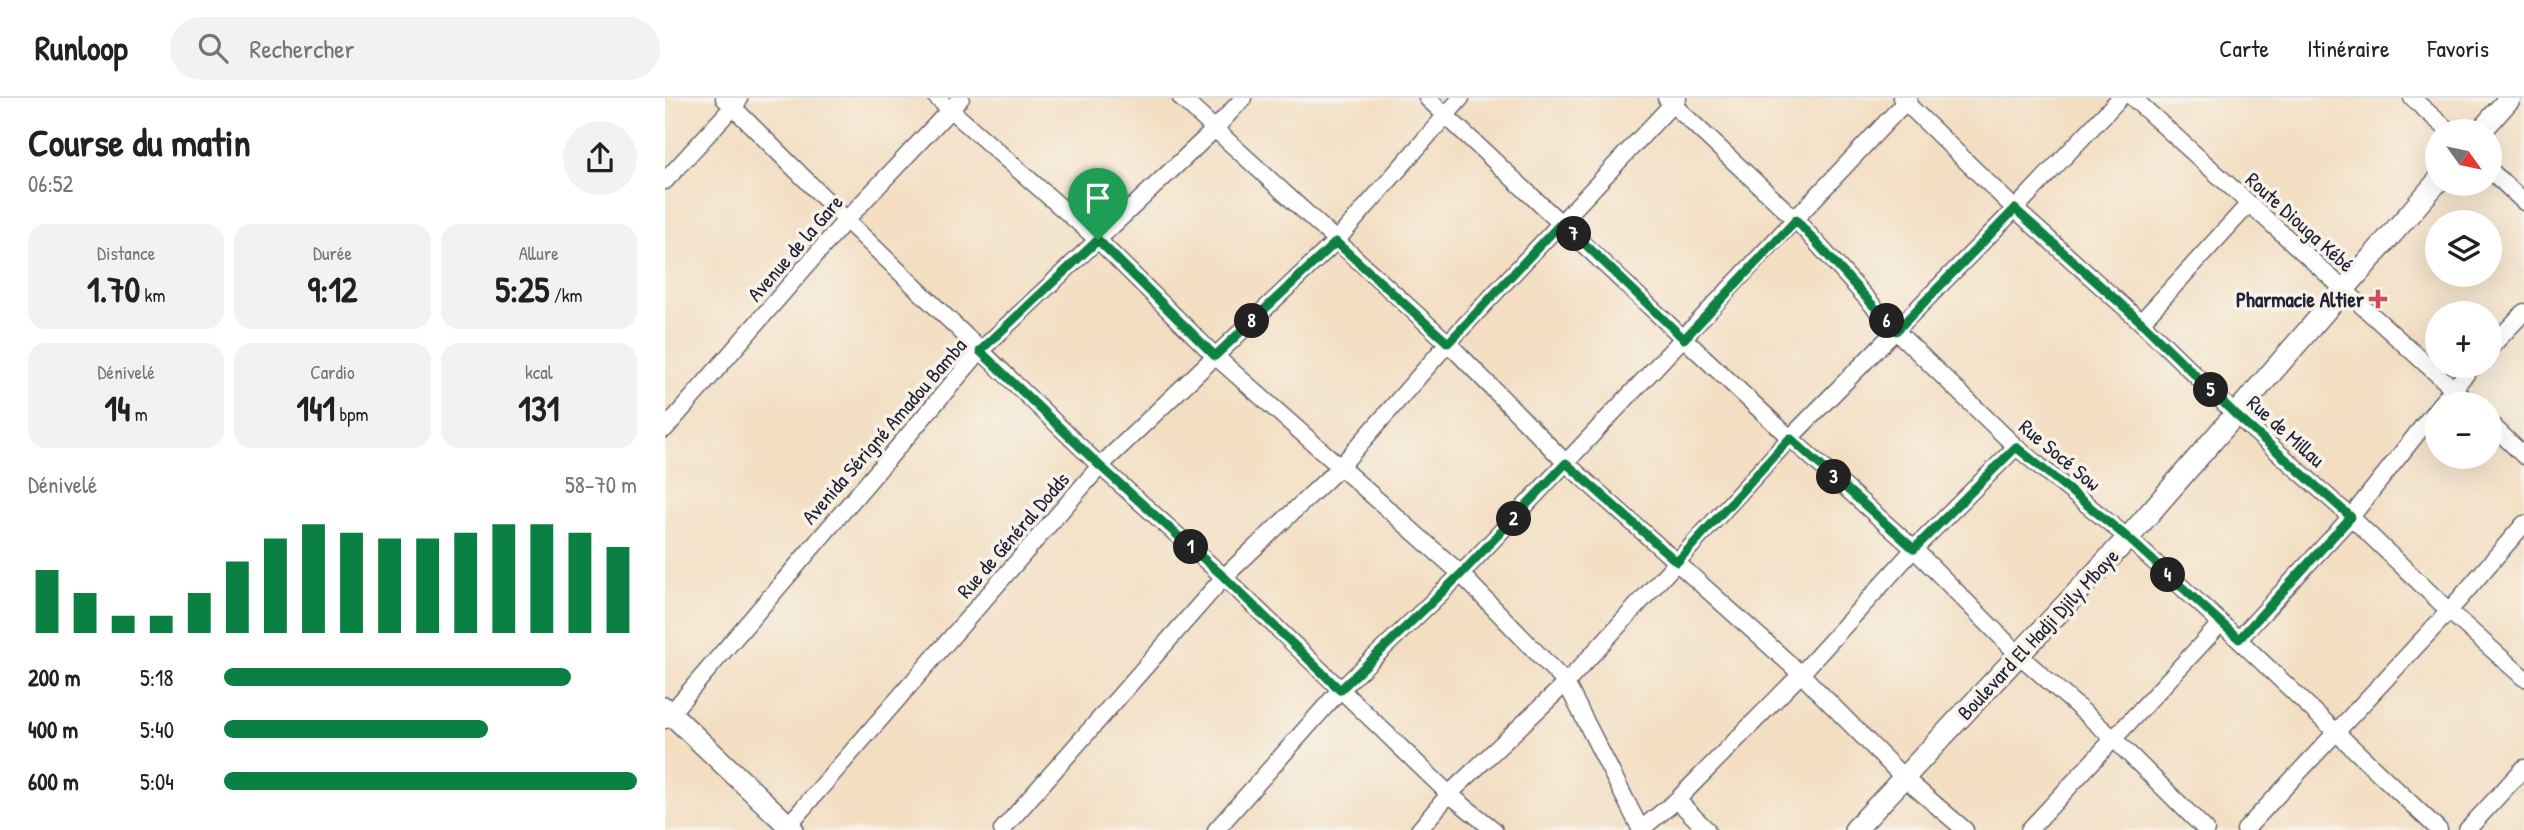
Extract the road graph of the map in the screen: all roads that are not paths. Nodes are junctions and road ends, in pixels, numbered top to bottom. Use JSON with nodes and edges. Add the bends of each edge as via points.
{"nodes":[{"id":1,"x":937,"y":98,"type":"edge"},
{"id":2,"x":961,"y":98,"type":"edge"},
{"id":3,"x":1181,"y":98,"type":"edge"},
{"id":4,"x":1243,"y":98,"type":"edge"},
{"id":5,"x":1427,"y":98,"type":"edge"},
{"id":6,"x":1461,"y":98,"type":"edge"},
{"id":7,"x":2120,"y":98,"type":"edge"},
{"id":8,"x":2133,"y":98,"type":"edge"},
{"id":9,"x":2412,"y":98,"type":"edge"},
{"id":10,"x":2510,"y":98,"type":"edge"},
{"id":11,"x":1905,"y":99,"type":"edge"},
{"id":12,"x":1672,"y":100,"type":"edge"},
{"id":13,"x":733,"y":101,"type":"edge"},
{"id":14,"x":950,"y":111,"type":"junction"},
{"id":15,"x":1445,"y":114,"type":"junction"},
{"id":16,"x":2436,"y":119,"type":"edge"},
{"id":17,"x":2492,"y":119,"type":"edge"},
{"id":18,"x":1216,"y":128,"type":"junction"},
{"id":19,"x":665,"y":181,"type":"edge"},
{"id":20,"x":2503,"y":182,"type":"edge"},
{"id":21,"x":2425,"y":196,"type":"edge"},
{"id":22,"x":2524,"y":202,"type":"edge"},
{"id":23,"x":2248,"y":205,"type":"junction"},
{"id":24,"x":2015,"y":209,"type":"junction"},
{"id":25,"x":846,"y":220,"type":"junction"},
{"id":26,"x":1796,"y":220,"type":"junction"},
{"id":27,"x":1562,"y":222,"type":"junction"},
{"id":28,"x":1098,"y":240,"type":"junction"},
{"id":29,"x":1336,"y":242,"type":"junction"},
{"id":30,"x":2344,"y":289,"type":"junction"},
{"id":31,"x":2524,"y":312,"type":"edge"},
{"id":32,"x":2141,"y":322,"type":"junction"},
{"id":33,"x":1896,"y":331,"type":"junction"},
{"id":34,"x":2502,"y":335,"type":"edge"},
{"id":35,"x":1684,"y":339,"type":"junction"},
{"id":36,"x":1448,"y":343,"type":"junction"},
{"id":37,"x":980,"y":351,"type":"junction"},
{"id":38,"x":1215,"y":356,"type":"junction"},
{"id":39,"x":2462,"y":378,"type":"edge"},
{"id":40,"x":2453,"y":387,"type":"junction"},
{"id":41,"x":2449,"y":392,"type":"edge"},
{"id":42,"x":2458,"y":392,"type":"edge"},
{"id":43,"x":2236,"y":415,"type":"junction"},
{"id":44,"x":2425,"y":424,"type":"edge"},
{"id":45,"x":665,"y":429,"type":"edge"},
{"id":46,"x":2502,"y":435,"type":"edge"},
{"id":47,"x":1790,"y":438,"type":"junction"},
{"id":48,"x":2016,"y":447,"type":"junction"},
{"id":49,"x":2524,"y":456,"type":"edge"},
{"id":50,"x":1566,"y":463,"type":"junction"},
{"id":51,"x":1100,"y":466,"type":"junction"},
{"id":52,"x":1340,"y":467,"type":"junction"},
{"id":53,"x":2351,"y":517,"type":"junction"},
{"id":54,"x":2524,"y":524,"type":"edge"},
{"id":55,"x":2128,"y":538,"type":"junction"},
{"id":56,"x":1914,"y":549,"type":"junction"},
{"id":57,"x":1677,"y":562,"type":"junction"},
{"id":58,"x":1461,"y":574,"type":"junction"},
{"id":59,"x":1224,"y":577,"type":"junction"},
{"id":60,"x":2449,"y":611,"type":"junction"},
{"id":61,"x":2221,"y":623,"type":"junction"},
{"id":62,"x":2239,"y":639,"type":"junction"},
{"id":63,"x":2018,"y":654,"type":"junction"},
{"id":64,"x":1801,"y":674,"type":"junction"},
{"id":65,"x":2524,"y":678,"type":"edge"},
{"id":66,"x":1566,"y":683,"type":"junction"},
{"id":67,"x":1340,"y":690,"type":"junction"},
{"id":68,"x":667,"y":714,"type":"edge"},
{"id":69,"x":2337,"y":731,"type":"junction"},
{"id":70,"x":2113,"y":739,"type":"junction"},
{"id":71,"x":2524,"y":768,"type":"edge"},
{"id":72,"x":1903,"y":777,"type":"junction"},
{"id":73,"x":1449,"y":794,"type":"junction"},
{"id":74,"x":1677,"y":800,"type":"junction"},
{"id":75,"x":788,"y":829,"type":"edge"},
{"id":76,"x":1002,"y":830,"type":"edge"},
{"id":77,"x":1216,"y":830,"type":"edge"},
{"id":78,"x":1419,"y":830,"type":"edge"},
{"id":79,"x":1494,"y":830,"type":"edge"},
{"id":80,"x":1641,"y":830,"type":"edge"},
{"id":81,"x":1707,"y":830,"type":"edge"},
{"id":82,"x":1855,"y":830,"type":"edge"},
{"id":83,"x":1965,"y":830,"type":"edge"},
{"id":84,"x":2029,"y":830,"type":"edge"},
{"id":85,"x":2206,"y":830,"type":"edge"},
{"id":86,"x":2245,"y":830,"type":"edge"},
{"id":87,"x":2439,"y":830,"type":"edge"},
{"id":88,"x":2467,"y":830,"type":"edge"}],
"edges":[{"from":1,"to":14,"type":"street"},
{"from":2,"to":14,"type":"street","name":"Avenue de la Gare"},
{"from":3,"to":18,"type":"street"},
{"from":4,"to":18,"type":"street","name":"Avenida Sérigné Amadou Bamba"},
{"from":5,"to":15,"type":"street"},
{"from":6,"to":15,"type":"street","name":"Rue de Général Dodds"},
{"from":7,"to":24,"type":"street"},
{"from":8,"to":23,"type":"street","name":"Route Diouga Kébé"},
{"from":9,"to":16,"type":"street"},
{"from":10,"to":17,"type":"main road"},
{"from":11,"to":24,"type":"street","name":"Rue de Millau"},
{"from":11,"to":26,"type":"street"},
{"from":12,"to":26,"type":"street","name":"Rue Socé Sow"},
{"from":12,"to":27,"type":"street"},
{"from":13,"to":19,"type":"street"},
{"from":13,"to":25,"type":"street"},
{"from":14,"to":25,"type":"street","name":"Avenue de la Gare"},
{"from":14,"to":28,"type":"street"},
{"from":15,"to":27,"type":"street"},
{"from":15,"to":29,"type":"street","name":"Rue de Général Dodds"},
{"from":18,"to":28,"type":"street","name":"Avenida Sérigné Amadou Bamba"},
{"from":18,"to":29,"type":"street"},
{"from":20,"to":22,"type":"street"},
{"from":21,"to":30,"type":"main road","name":"Boulevard El Hadji Djily Mbaye"},
{"from":23,"to":30,"type":"street","name":"Route Diouga Kébé"},
{"from":23,"to":32,"type":"street"},
{"from":24,"to":32,"type":"street","name":"Rue de Millau"},
{"from":24,"to":33,"type":"street"},
{"from":25,"to":37,"type":"street"},
{"from":25,"to":45,"type":"street","name":"Avenue de la Gare"},
{"from":26,"to":33,"type":"street","name":"Rue Socé Sow"},
{"from":26,"to":35,"type":"street"},
{"from":27,"to":35,"type":"street"},
{"from":27,"to":36,"type":"street"},
{"from":28,"to":37,"type":"street","name":"Avenida Sérigné Amadou Bamba"},
{"from":28,"to":38,"type":"street"},
{"from":29,"to":36,"type":"street"},
{"from":29,"to":38,"type":"street","name":"Rue de Général Dodds"},
{"from":30,"to":40,"type":"street","name":"Route Diouga Kébé"},
{"from":30,"to":43,"type":"main road","name":"Boulevard El Hadji Djily Mbaye"},
{"from":31,"to":34,"type":"street"},
{"from":32,"to":43,"type":"street","name":"Rue de Millau"},
{"from":33,"to":47,"type":"street"},
{"from":33,"to":48,"type":"street","name":"Rue Socé Sow"},
{"from":35,"to":47,"type":"street"},
{"from":35,"to":50,"type":"street"},
{"from":36,"to":50,"type":"street"},
{"from":36,"to":52,"type":"street"},
{"from":37,"to":51,"type":"street"},
{"from":37,"to":68,"type":"street","name":"Avenida Sérigné Amadou Bamba"},
{"from":38,"to":51,"type":"street","name":"Rue de Général Dodds"},
{"from":38,"to":52,"type":"street"},
{"from":39,"to":40,"type":"street"},
{"from":40,"to":41,"type":"street"},
{"from":40,"to":42,"type":"street","name":"Route Diouga Kébé"},
{"from":43,"to":53,"type":"street","name":"Rue de Millau"},
{"from":43,"to":55,"type":"main road","name":"Boulevard El Hadji Djily Mbaye"},
{"from":44,"to":53,"type":"street"},
{"from":46,"to":49,"type":"street"},
{"from":47,"to":56,"type":"street"},
{"from":47,"to":57,"type":"street"},
{"from":48,"to":55,"type":"street","name":"Rue Socé Sow"},
{"from":48,"to":56,"type":"street"},
{"from":50,"to":57,"type":"street"},
{"from":50,"to":58,"type":"street"},
{"from":51,"to":59,"type":"street"},
{"from":51,"to":75,"type":"street","name":"Rue de Général Dodds"},
{"from":52,"to":58,"type":"street"},
{"from":52,"to":59,"type":"street"},
{"from":53,"to":60,"type":"street","name":"Rue de Millau"},
{"from":53,"to":62,"type":"street"},
{"from":54,"to":60,"type":"street"},
{"from":55,"to":61,"type":"street","name":"Rue Socé Sow"},
{"from":55,"to":63,"type":"main road","name":"Boulevard El Hadji Djily Mbaye"},
{"from":56,"to":63,"type":"street"},
{"from":56,"to":64,"type":"street"},
{"from":57,"to":64,"type":"street"},
{"from":57,"to":66,"type":"street"},
{"from":58,"to":66,"type":"street"},
{"from":58,"to":67,"type":"street"},
{"from":59,"to":67,"type":"street"},
{"from":59,"to":76,"type":"street"},
{"from":60,"to":65,"type":"street","name":"Rue de Millau"},
{"from":60,"to":69,"type":"street"},
{"from":61,"to":62,"type":"street","name":"Rue Socé Sow"},
{"from":61,"to":70,"type":"street"},
{"from":62,"to":69,"type":"street","name":"Rue Socé Sow"},
{"from":63,"to":70,"type":"street"},
{"from":63,"to":72,"type":"main road","name":"Boulevard El Hadji Djily Mbaye"},
{"from":64,"to":72,"type":"street"},
{"from":64,"to":74,"type":"street"},
{"from":66,"to":73,"type":"street"},
{"from":66,"to":80,"type":"street"},
{"from":67,"to":73,"type":"street"},
{"from":67,"to":77,"type":"street"},
{"from":68,"to":75,"type":"main road"},
{"from":69,"to":86,"type":"street"},
{"from":69,"to":87,"type":"street","name":"Rue Socé Sow"},
{"from":70,"to":84,"type":"street"},
{"from":70,"to":85,"type":"street"},
{"from":71,"to":88,"type":"street"},
{"from":72,"to":82,"type":"main road","name":"Boulevard El Hadji Djily Mbaye"},
{"from":72,"to":83,"type":"street"},
{"from":73,"to":78,"type":"street"},
{"from":73,"to":79,"type":"street"},
{"from":74,"to":80,"type":"street"},
{"from":74,"to":81,"type":"street"}]}
